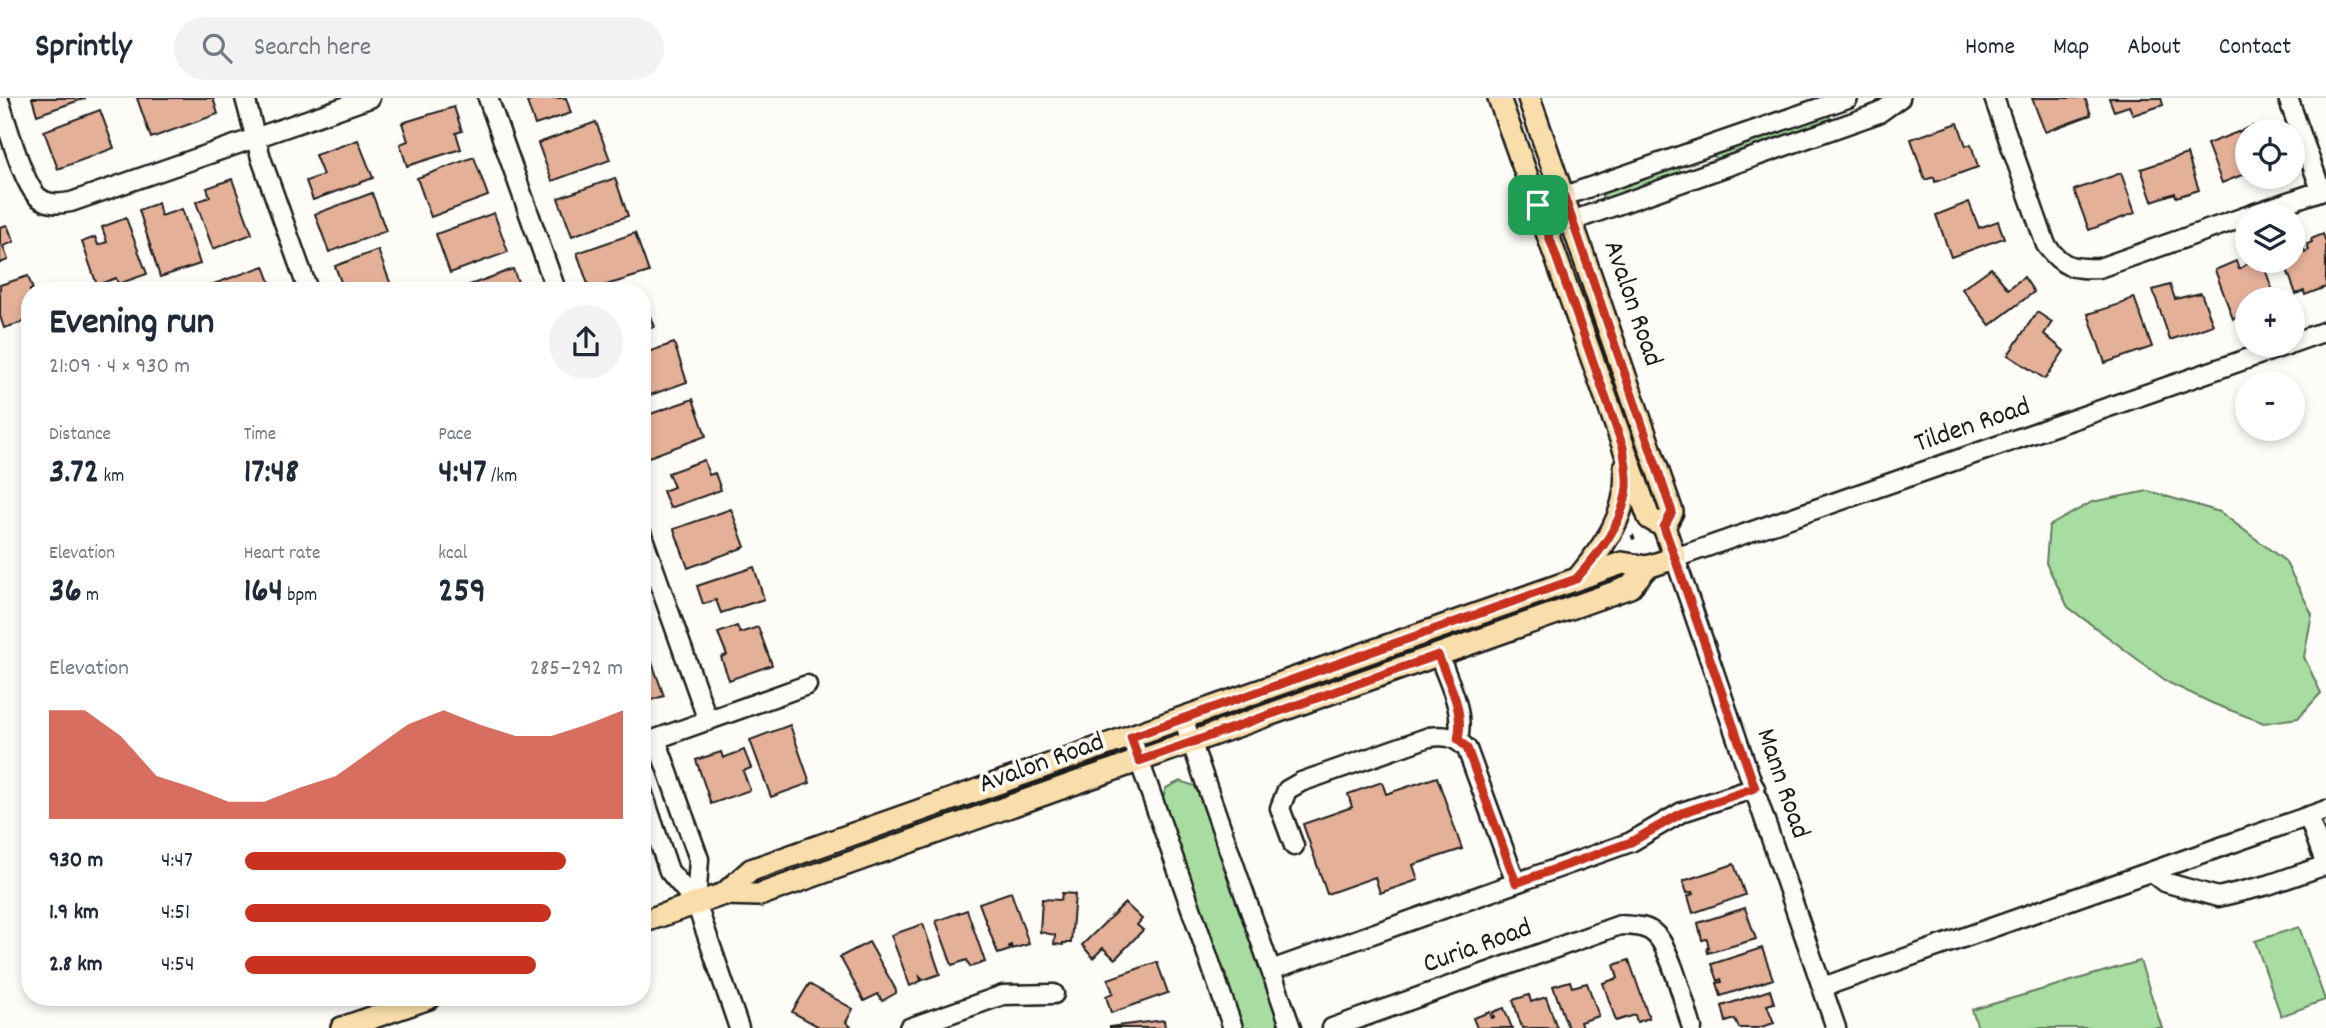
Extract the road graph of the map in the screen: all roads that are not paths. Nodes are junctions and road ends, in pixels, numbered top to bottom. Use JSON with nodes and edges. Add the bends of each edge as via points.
{"nodes":[{"id":1,"x":245,"y":98,"type":"edge"},
{"id":2,"x":370,"y":98,"type":"edge"},
{"id":3,"x":488,"y":98,"type":"edge"},
{"id":4,"x":1499,"y":98,"type":"edge"},
{"id":5,"x":1529,"y":98,"type":"edge"},
{"id":6,"x":1900,"y":98,"type":"edge"},
{"id":7,"x":1994,"y":98,"type":"edge"},
{"id":8,"x":2288,"y":98,"type":"edge"},
{"id":9,"x":1845,"y":99,"type":"edge"},
{"id":10,"x":0,"y":103,"type":"edge"},
{"id":11,"x":1849,"y":123,"type":"junction"},
{"id":12,"x":256,"y":138,"type":"junction"},
{"id":13,"x":1695,"y":151,"type":"junction"},
{"id":14,"x":1702,"y":175,"type":"junction"},
{"id":15,"x":2324,"y":189,"type":"edge"},
{"id":16,"x":1564,"y":196,"type":"junction"},
{"id":17,"x":2285,"y":203,"type":"edge"},
{"id":18,"x":1538,"y":205,"type":"junction"},
{"id":19,"x":1573,"y":220,"type":"junction"},
{"id":20,"x":2235,"y":221,"type":"edge"},
{"id":21,"x":1546,"y":230,"type":"junction"},
{"id":22,"x":305,"y":282,"type":"edge"},
{"id":23,"x":553,"y":282,"type":"edge"},
{"id":24,"x":2326,"y":331,"type":"edge"},
{"id":25,"x":2305,"y":338,"type":"edge"},
{"id":26,"x":2253,"y":357,"type":"edge"},
{"id":27,"x":1623,"y":447,"type":"junction"},
{"id":28,"x":1664,"y":527,"type":"junction"},
{"id":29,"x":1675,"y":558,"type":"junction"},
{"id":30,"x":651,"y":560,"type":"edge"},
{"id":31,"x":1647,"y":568,"type":"junction"},
{"id":32,"x":1576,"y":579,"type":"junction"},
{"id":33,"x":1438,"y":655,"type":"junction"},
{"id":34,"x":807,"y":685,"type":"dead end"},
{"id":35,"x":1183,"y":718,"type":"junction"},
{"id":36,"x":708,"y":721,"type":"junction"},
{"id":37,"x":1131,"y":737,"type":"junction"},
{"id":38,"x":1458,"y":739,"type":"junction"},
{"id":39,"x":651,"y":740,"type":"edge"},
{"id":40,"x":1192,"y":743,"type":"junction"},
{"id":41,"x":651,"y":745,"type":"edge"},
{"id":42,"x":1139,"y":761,"type":"junction"},
{"id":43,"x":1755,"y":788,"type":"junction"},
{"id":44,"x":676,"y":795,"type":"junction"},
{"id":45,"x":651,"y":797,"type":"edge"},
{"id":46,"x":2326,"y":810,"type":"edge"},
{"id":47,"x":651,"y":816,"type":"edge"},
{"id":48,"x":2308,"y":816,"type":"junction"},
{"id":49,"x":1294,"y":846,"type":"dead end"},
{"id":50,"x":2326,"y":865,"type":"edge"},
{"id":51,"x":2151,"y":872,"type":"junction"},
{"id":52,"x":1516,"y":883,"type":"junction"},
{"id":53,"x":724,"y":894,"type":"junction"},
{"id":54,"x":696,"y":904,"type":"junction"},
{"id":55,"x":651,"y":919,"type":"edge"},
{"id":56,"x":1271,"y":970,"type":"junction"},
{"id":57,"x":1823,"y":987,"type":"junction"},
{"id":58,"x":1054,"y":994,"type":"dead end"},
{"id":59,"x":406,"y":1006,"type":"edge"},
{"id":60,"x":342,"y":1028,"type":"edge"},
{"id":61,"x":739,"y":1028,"type":"edge"},
{"id":62,"x":909,"y":1028,"type":"edge"},
{"id":63,"x":1233,"y":1028,"type":"edge"},
{"id":64,"x":1290,"y":1028,"type":"edge"},
{"id":65,"x":1332,"y":1028,"type":"edge"},
{"id":66,"x":1692,"y":1028,"type":"edge"},
{"id":67,"x":1836,"y":1028,"type":"edge"}],
"edges":[{"from":1,"to":12,"type":"street"},
{"from":2,"to":12,"type":"street"},
{"from":3,"to":23,"type":"street"},
{"from":4,"to":18,"type":"main road","name":"Avalon Road"},
{"from":5,"to":16,"type":"main road","name":"Avalon Road"},
{"from":6,"to":11,"type":"street","via":[[1879,113]]},
{"from":7,"to":20,"type":"street","via":[[2046,246],[2057,260],[2074,269],[2099,268]]},
{"from":8,"to":15,"type":"street"},
{"from":9,"to":11,"type":"street"},
{"from":9,"to":13,"type":"street"},
{"from":10,"to":12,"type":"street","via":[[28,183],[39,198],[55,205]]},
{"from":11,"to":14,"type":"street"},
{"from":12,"to":22,"type":"street"},
{"from":13,"to":14,"type":"street"},
{"from":13,"to":16,"type":"street"},
{"from":14,"to":19,"type":"street"},
{"from":15,"to":17,"type":"street"},
{"from":16,"to":18,"type":"street"},
{"from":16,"to":19,"type":"main road","name":"Avalon Road"},
{"from":18,"to":21,"type":"main road","name":"Avalon Road"},
{"from":19,"to":21,"type":"street"},
{"from":19,"to":28,"type":"main road","name":"Avalon Road","via":[[1672,512]]},
{"from":21,"to":27,"type":"main road","name":"Avalon Road"},
{"from":24,"to":25,"type":"street"},
{"from":26,"to":29,"type":"street","name":"Tilden Road"},
{"from":27,"to":28,"type":"main road","name":"Avalon Road","via":[[1649,519]]},
{"from":27,"to":32,"type":"main road","via":[[1627,484],[1620,515],[1607,541]]},
{"from":28,"to":29,"type":"main road","name":"Avalon Road"},
{"from":29,"to":31,"type":"main road","name":"Avalon Road"},
{"from":29,"to":43,"type":"street","name":"Mann Road"},
{"from":30,"to":36,"type":"street"},
{"from":31,"to":32,"type":"main road","name":"Avalon Road","via":[[1622,564]]},
{"from":31,"to":33,"type":"main road","name":"Avalon Road","via":[[1630,587]]},
{"from":32,"to":35,"type":"main road","name":"Avalon Road"},
{"from":33,"to":38,"type":"street","via":[[1457,706]]},
{"from":33,"to":40,"type":"main road","name":"Avalon Road"},
{"from":34,"to":36,"type":"street"},
{"from":35,"to":37,"type":"main road","name":"Avalon Road"},
{"from":35,"to":40,"type":"street"},
{"from":36,"to":39,"type":"street"},
{"from":37,"to":42,"type":"street"},
{"from":37,"to":53,"type":"main road","name":"Avalon Road","via":[[751,870]]},
{"from":38,"to":49,"type":"street","via":[[1429,737],[1287,790],[1280,808]]},
{"from":38,"to":52,"type":"street","via":[[1467,748]]},
{"from":40,"to":42,"type":"main road","name":"Avalon Road"},
{"from":40,"to":56,"type":"street"},
{"from":41,"to":44,"type":"street"},
{"from":42,"to":53,"type":"main road","name":"Avalon Road","via":[[759,895]]},
{"from":42,"to":63,"type":"street"},
{"from":43,"to":52,"type":"street","via":[[1682,813],[1631,842]]},
{"from":43,"to":57,"type":"street","name":"Mann Road"},
{"from":44,"to":45,"type":"street"},
{"from":44,"to":54,"type":"street","via":[[699,859]]},
{"from":46,"to":48,"type":"street"},
{"from":47,"to":54,"type":"street","via":[[669,872]]},
{"from":48,"to":50,"type":"street"},
{"from":48,"to":51,"type":"street"},
{"from":50,"to":51,"type":"street","via":[[2218,897],[2164,882]]},
{"from":51,"to":57,"type":"street"},
{"from":52,"to":56,"type":"street"},
{"from":53,"to":54,"type":"main road","name":"Avalon Road"},
{"from":54,"to":55,"type":"main road","name":"Avalon Road"},
{"from":54,"to":61,"type":"street"},
{"from":56,"to":64,"type":"street"},
{"from":57,"to":67,"type":"street","name":"Mann Road"},
{"from":58,"to":62,"type":"street","via":[[1003,995]]},
{"from":59,"to":60,"type":"main road"},
{"from":65,"to":66,"type":"street","name":"Curia Road","via":[[1620,925],[1643,927],[1657,935]]}]}
